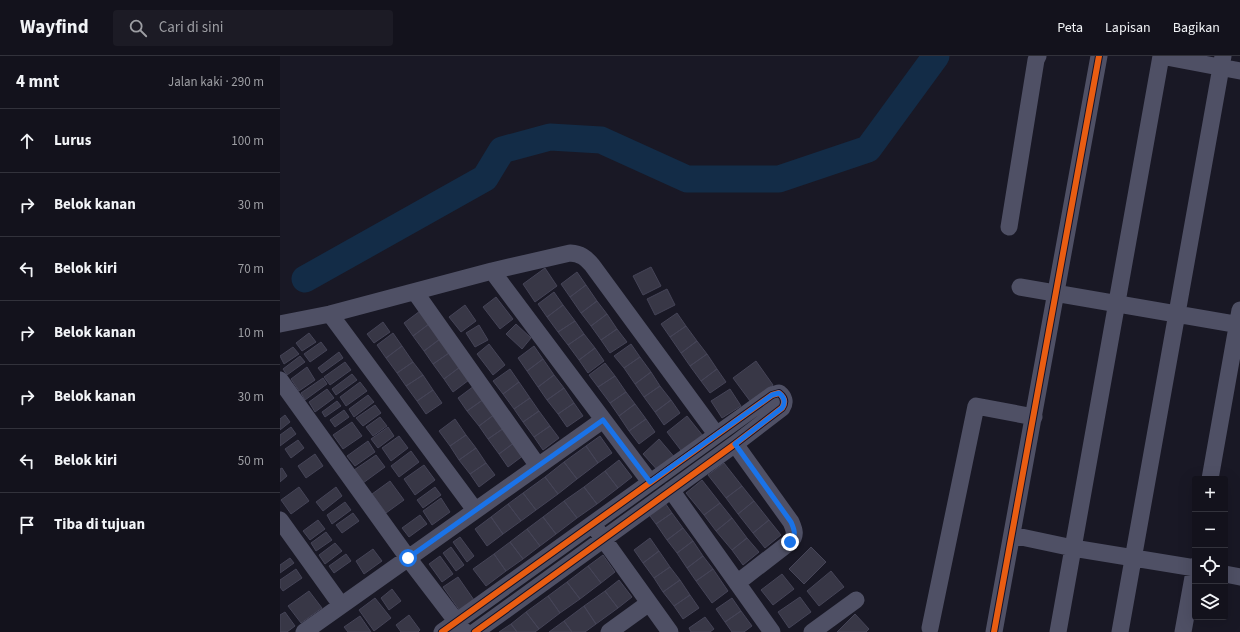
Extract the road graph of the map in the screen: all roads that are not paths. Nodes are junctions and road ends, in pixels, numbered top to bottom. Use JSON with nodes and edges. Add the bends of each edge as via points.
{"nodes":[{"id":1,"x":1038,"y":56,"type":"edge"},
{"id":2,"x":1099,"y":56,"type":"edge"},
{"id":3,"x":1161,"y":56,"type":"edge"},
{"id":4,"x":1222,"y":62,"type":"edge"},
{"id":5,"x":1240,"y":71,"type":"edge"},
{"id":6,"x":1009,"y":227,"type":"dead end"},
{"id":7,"x":492,"y":271,"type":"junction"},
{"id":8,"x":1020,"y":287,"type":"dead end"},
{"id":9,"x":415,"y":292,"type":"junction"},
{"id":10,"x":1056,"y":294,"type":"junction"},
{"id":11,"x":1117,"y":303,"type":"junction"},
{"id":12,"x":330,"y":314,"type":"junction"},
{"id":13,"x":1177,"y":314,"type":"junction"},
{"id":14,"x":1239,"y":320,"type":"edge"},
{"id":15,"x":280,"y":324,"type":"edge"},
{"id":16,"x":280,"y":380,"type":"edge"},
{"id":17,"x":1034,"y":417,"type":"junction"},
{"id":18,"x":603,"y":420,"type":"junction"},
{"id":19,"x":716,"y":434,"type":"junction"},
{"id":20,"x":735,"y":444,"type":"junction"},
{"id":21,"x":538,"y":466,"type":"junction"},
{"id":22,"x":1211,"y":476,"type":"edge"},
{"id":23,"x":650,"y":482,"type":"junction"},
{"id":24,"x":671,"y":490,"type":"junction"},
{"id":25,"x":475,"y":510,"type":"junction"},
{"id":26,"x":280,"y":520,"type":"edge"},
{"id":27,"x":592,"y":524,"type":"junction"},
{"id":28,"x":1012,"y":535,"type":"junction"},
{"id":29,"x":603,"y":539,"type":"junction"},
{"id":30,"x":1073,"y":548,"type":"junction"},
{"id":31,"x":1133,"y":557,"type":"junction"},
{"id":32,"x":408,"y":558,"type":"junction"},
{"id":33,"x":1192,"y":567,"type":"edge"},
{"id":34,"x":1228,"y":575,"type":"edge"},
{"id":35,"x":1240,"y":577,"type":"edge"},
{"id":36,"x":737,"y":583,"type":"junction"},
{"id":37,"x":1192,"y":583,"type":"edge"},
{"id":38,"x":856,"y":600,"type":"dead end"},
{"id":39,"x":649,"y":603,"type":"junction"},
{"id":40,"x":341,"y":605,"type":"junction"},
{"id":41,"x":461,"y":626,"type":"edge"},
{"id":42,"x":930,"y":628,"type":"dead end"},
{"id":43,"x":304,"y":632,"type":"edge"},
{"id":44,"x":442,"y":632,"type":"edge"},
{"id":45,"x":475,"y":632,"type":"edge"},
{"id":46,"x":609,"y":632,"type":"edge"},
{"id":47,"x":670,"y":632,"type":"edge"},
{"id":48,"x":772,"y":632,"type":"edge"},
{"id":49,"x":812,"y":632,"type":"edge"},
{"id":50,"x":994,"y":632,"type":"edge"},
{"id":51,"x":1058,"y":632,"type":"edge"},
{"id":52,"x":1120,"y":632,"type":"edge"},
{"id":53,"x":1183,"y":632,"type":"edge"}],
"edges":[{"from":1,"to":6,"type":"street"},
{"from":2,"to":10,"type":"street"},
{"from":3,"to":4,"type":"street"},
{"from":3,"to":11,"type":"street"},
{"from":4,"to":5,"type":"street"},
{"from":4,"to":13,"type":"street"},
{"from":7,"to":9,"type":"street"},
{"from":7,"to":18,"type":"street"},
{"from":7,"to":19,"type":"street","via":[[570,253],[586,258]]},
{"from":8,"to":10,"type":"street"},
{"from":9,"to":12,"type":"street"},
{"from":9,"to":21,"type":"street"},
{"from":10,"to":11,"type":"street"},
{"from":10,"to":17,"type":"street"},
{"from":11,"to":13,"type":"street"},
{"from":11,"to":30,"type":"street"},
{"from":12,"to":15,"type":"street"},
{"from":12,"to":25,"type":"street"},
{"from":13,"to":14,"type":"street"},
{"from":13,"to":31,"type":"street"},
{"from":14,"to":22,"type":"street"},
{"from":16,"to":32,"type":"street"},
{"from":17,"to":28,"type":"street"},
{"from":17,"to":42,"type":"street","via":[[976,406]]},
{"from":18,"to":21,"type":"street"},
{"from":18,"to":23,"type":"street"},
{"from":19,"to":20,"type":"street","via":[[772,395],[779,393],[783,396],[785,401],[782,408]]},
{"from":19,"to":23,"type":"street"},
{"from":20,"to":24,"type":"street"},
{"from":20,"to":36,"type":"street","via":[[791,522],[795,532],[790,542]]},
{"from":21,"to":25,"type":"street"},
{"from":23,"to":27,"type":"street"},
{"from":24,"to":29,"type":"street"},
{"from":24,"to":36,"type":"street"},
{"from":25,"to":32,"type":"street"},
{"from":26,"to":40,"type":"street"},
{"from":27,"to":29,"type":"street"},
{"from":27,"to":41,"type":"street"},
{"from":28,"to":30,"type":"street"},
{"from":28,"to":50,"type":"street"},
{"from":29,"to":39,"type":"street"},
{"from":29,"to":45,"type":"street"},
{"from":30,"to":31,"type":"street"},
{"from":30,"to":51,"type":"street"},
{"from":31,"to":33,"type":"street"},
{"from":31,"to":52,"type":"street"},
{"from":32,"to":40,"type":"street"},
{"from":32,"to":41,"type":"street"},
{"from":34,"to":35,"type":"street"},
{"from":36,"to":48,"type":"street"},
{"from":37,"to":53,"type":"street"},
{"from":38,"to":49,"type":"street"},
{"from":39,"to":46,"type":"street"},
{"from":39,"to":47,"type":"street"},
{"from":40,"to":43,"type":"street"},
{"from":41,"to":44,"type":"street"}]}
